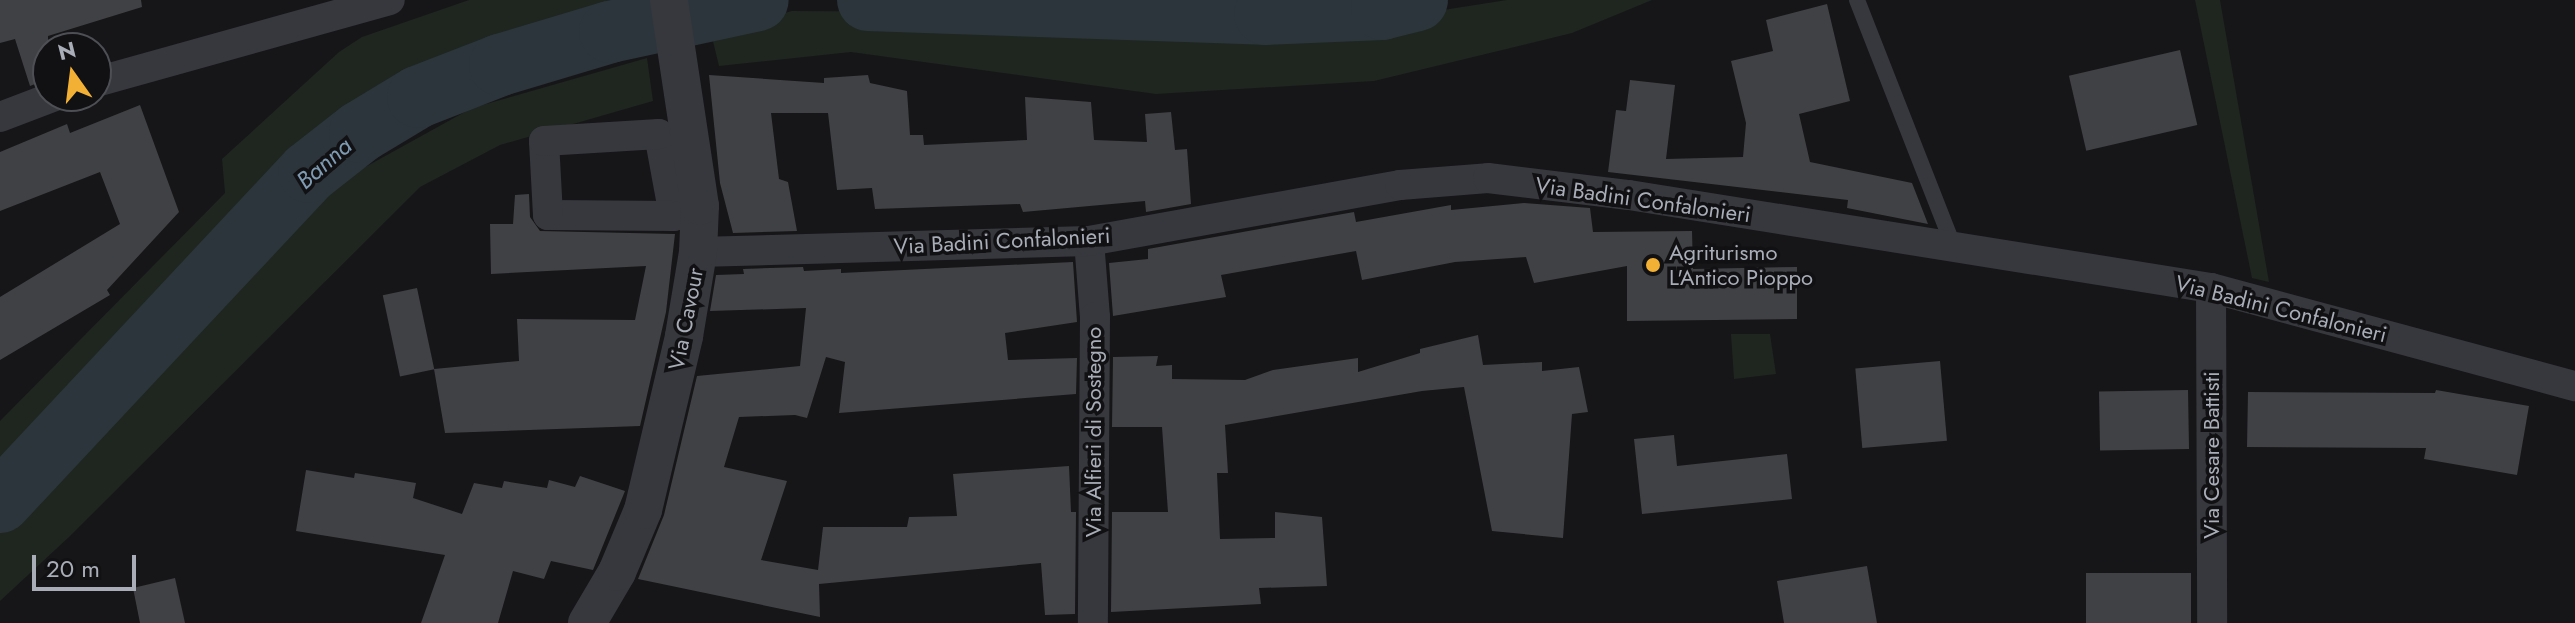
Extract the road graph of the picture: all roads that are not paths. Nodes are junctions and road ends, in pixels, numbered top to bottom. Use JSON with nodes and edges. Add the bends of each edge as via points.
{"nodes":[{"id":1,"x":390,"y":0,"type":"edge"},
{"id":2,"x":669,"y":0,"type":"edge"},
{"id":3,"x":1857,"y":0,"type":"edge"},
{"id":4,"x":112,"y":78,"type":"edge"},
{"id":5,"x":32,"y":105,"type":"edge"},
{"id":6,"x":0,"y":117,"type":"edge"},
{"id":7,"x":659,"y":134,"type":"joint"},
{"id":8,"x":1089,"y":241,"type":"junction"},
{"id":9,"x":1954,"y":248,"type":"junction"},
{"id":10,"x":698,"y":252,"type":"junction"},
{"id":11,"x":2211,"y":288,"type":"junction"},
{"id":12,"x":2575,"y":386,"type":"edge"},
{"id":13,"x":587,"y":623,"type":"edge"},
{"id":14,"x":1093,"y":623,"type":"edge"},
{"id":15,"x":2212,"y":623,"type":"edge"}],
"edges":[{"from":1,"to":4,"type":"street"},
{"from":2,"to":10,"type":"street","name":"Via Cavour","via":[[700,206]]},
{"from":3,"to":9,"type":"lane"},
{"from":5,"to":6,"type":"street"},
{"from":7,"to":7,"type":"street","via":[[674,216],[548,215],[544,141]]},
{"from":8,"to":9,"type":"street","name":"Via Badini Confalonieri","via":[[1400,185],[1488,178],[1629,195]]},
{"from":8,"to":10,"type":"street","name":"Via Badini Confalonieri"},
{"from":8,"to":14,"type":"street","name":"Via Alfieri di Sostegno","via":[[1095,317]]},
{"from":9,"to":11,"type":"street","name":"Via Badini Confalonieri"},
{"from":10,"to":13,"type":"street","name":"Via Cavour","via":[[643,510],[617,572]]},
{"from":11,"to":12,"type":"street","name":"Via Badini Confalonieri"},
{"from":11,"to":15,"type":"street","name":"Via Cesare Battisti"}]}
